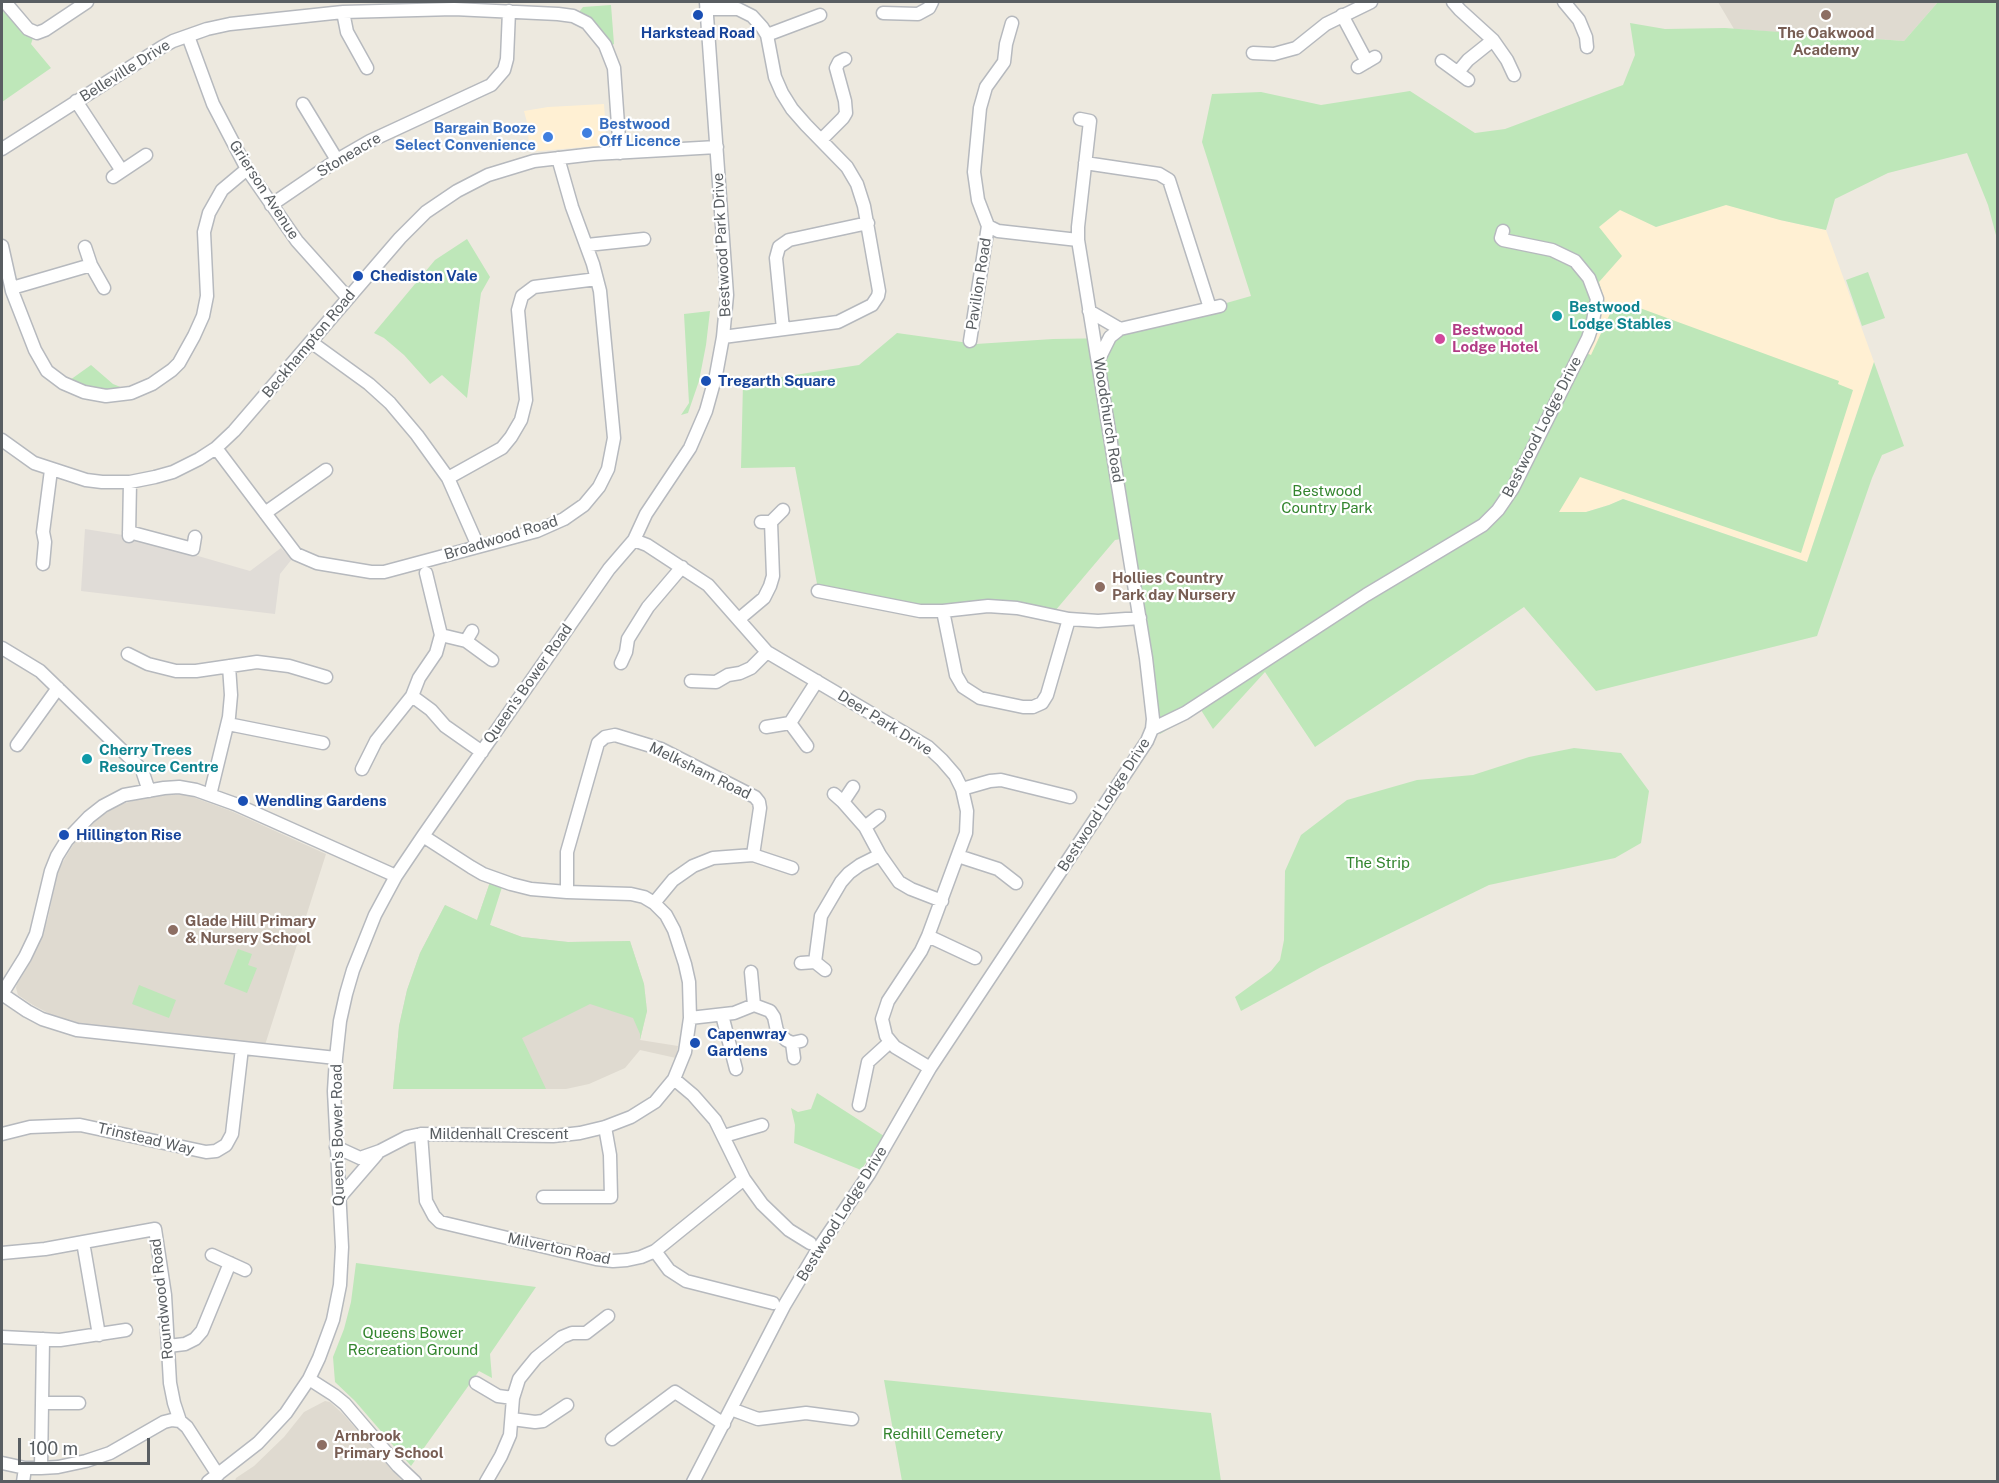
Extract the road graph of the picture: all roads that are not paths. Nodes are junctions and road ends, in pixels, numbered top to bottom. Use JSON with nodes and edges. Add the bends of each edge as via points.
{"nodes":[{"id":1,"x":5,"y":2,"type":"edge"},
{"id":2,"x":87,"y":2,"type":"edge"},
{"id":3,"x":932,"y":2,"type":"edge"},
{"id":4,"x":1453,"y":2,"type":"edge"},
{"id":5,"x":1564,"y":2,"type":"edge"},
{"id":6,"x":1364,"y":3,"type":"edge"},
{"id":7,"x":706,"y":5,"type":"edge"},
{"id":8,"x":508,"y":11,"type":"junction"},
{"id":9,"x":343,"y":12,"type":"junction"},
{"id":10,"x":820,"y":15,"type":"dead end"},
{"id":11,"x":1342,"y":15,"type":"junction"},
{"id":12,"x":890,"y":17,"type":"dead end"},
{"id":13,"x":1014,"y":21,"type":"dead end"},
{"id":14,"x":767,"y":35,"type":"junction"},
{"id":15,"x":188,"y":36,"type":"junction"},
{"id":16,"x":1493,"y":40,"type":"junction"},
{"id":17,"x":1590,"y":40,"type":"dead end"},
{"id":18,"x":1260,"y":50,"type":"dead end"},
{"id":19,"x":845,"y":59,"type":"dead end"},
{"id":20,"x":1442,"y":61,"type":"dead end"},
{"id":21,"x":1367,"y":62,"type":"dead end"},
{"id":22,"x":361,"y":63,"type":"dead end"},
{"id":23,"x":1514,"y":68,"type":"dead end"},
{"id":24,"x":76,"y":101,"type":"junction"},
{"id":25,"x":303,"y":104,"type":"dead end"},
{"id":26,"x":1080,"y":119,"type":"dead end"},
{"id":27,"x":821,"y":140,"type":"junction"},
{"id":28,"x":717,"y":147,"type":"junction"},
{"id":29,"x":2,"y":148,"type":"edge"},
{"id":30,"x":620,"y":153,"type":"junction"},
{"id":31,"x":146,"y":155,"type":"dead end"},
{"id":32,"x":558,"y":158,"type":"junction"},
{"id":33,"x":337,"y":160,"type":"junction"},
{"id":34,"x":1086,"y":163,"type":"junction"},
{"id":35,"x":247,"y":169,"type":"junction"},
{"id":36,"x":271,"y":205,"type":"junction"},
{"id":37,"x":868,"y":223,"type":"junction"},
{"id":38,"x":988,"y":226,"type":"junction"},
{"id":39,"x":1503,"y":231,"type":"dead end"},
{"id":40,"x":637,"y":236,"type":"dead end"},
{"id":41,"x":1078,"y":240,"type":"junction"},
{"id":42,"x":587,"y":245,"type":"junction"},
{"id":43,"x":2,"y":246,"type":"edge"},
{"id":44,"x":85,"y":247,"type":"dead end"},
{"id":45,"x":91,"y":265,"type":"junction"},
{"id":46,"x":597,"y":279,"type":"junction"},
{"id":47,"x":12,"y":288,"type":"junction"},
{"id":48,"x":104,"y":288,"type":"dead end"},
{"id":49,"x":348,"y":298,"type":"junction"},
{"id":50,"x":1089,"y":311,"type":"junction"},
{"id":51,"x":783,"y":329,"type":"junction"},
{"id":52,"x":1120,"y":329,"type":"junction"},
{"id":53,"x":723,"y":337,"type":"junction"},
{"id":54,"x":969,"y":341,"type":"dead end"},
{"id":55,"x":311,"y":342,"type":"junction"},
{"id":56,"x":1098,"y":362,"type":"junction"},
{"id":57,"x":2,"y":440,"type":"edge"},
{"id":58,"x":216,"y":448,"type":"junction"},
{"id":59,"x":51,"y":470,"type":"junction"},
{"id":60,"x":448,"y":478,"type":"junction"},
{"id":61,"x":130,"y":482,"type":"junction"},
{"id":62,"x":325,"y":488,"type":"dead end"},
{"id":63,"x":783,"y":510,"type":"dead end"},
{"id":64,"x":265,"y":513,"type":"junction"},
{"id":65,"x":195,"y":537,"type":"dead end"},
{"id":66,"x":634,"y":540,"type":"junction"},
{"id":67,"x":478,"y":546,"type":"junction"},
{"id":68,"x":43,"y":564,"type":"dead end"},
{"id":69,"x":682,"y":567,"type":"junction"},
{"id":70,"x":426,"y":573,"type":"dead end"},
{"id":71,"x":818,"y":591,"type":"dead end"},
{"id":72,"x":943,"y":611,"type":"junction"},
{"id":73,"x":1140,"y":618,"type":"junction"},
{"id":74,"x":740,"y":619,"type":"junction"},
{"id":75,"x":1069,"y":619,"type":"junction"},
{"id":76,"x":441,"y":635,"type":"junction"},
{"id":77,"x":2,"y":648,"type":"edge"},
{"id":78,"x":767,"y":652,"type":"junction"},
{"id":79,"x":128,"y":654,"type":"dead end"},
{"id":80,"x":628,"y":656,"type":"dead end"},
{"id":81,"x":492,"y":660,"type":"dead end"},
{"id":82,"x":229,"y":666,"type":"junction"},
{"id":83,"x":318,"y":678,"type":"dead end"},
{"id":84,"x":691,"y":681,"type":"dead end"},
{"id":85,"x":817,"y":681,"type":"junction"},
{"id":86,"x":58,"y":688,"type":"junction"},
{"id":87,"x":412,"y":696,"type":"junction"},
{"id":88,"x":790,"y":723,"type":"junction"},
{"id":89,"x":228,"y":724,"type":"junction"},
{"id":90,"x":766,"y":727,"type":"dead end"},
{"id":91,"x":1152,"y":729,"type":"junction"},
{"id":92,"x":323,"y":743,"type":"dead end"},
{"id":93,"x":16,"y":745,"type":"dead end"},
{"id":94,"x":807,"y":746,"type":"dead end"},
{"id":95,"x":482,"y":752,"type":"junction"},
{"id":96,"x":362,"y":769,"type":"dead end"},
{"id":97,"x":853,"y":787,"type":"dead end"},
{"id":98,"x":962,"y":789,"type":"junction"},
{"id":99,"x":149,"y":791,"type":"junction"},
{"id":100,"x":210,"y":795,"type":"junction"},
{"id":101,"x":1070,"y":797,"type":"dead end"},
{"id":102,"x":879,"y":816,"type":"dead end"},
{"id":103,"x":865,"y":826,"type":"junction"},
{"id":104,"x":423,"y":836,"type":"junction"},
{"id":105,"x":753,"y":855,"type":"junction"},
{"id":106,"x":880,"y":855,"type":"junction"},
{"id":107,"x":958,"y":856,"type":"junction"},
{"id":108,"x":792,"y":868,"type":"dead end"},
{"id":109,"x":396,"y":876,"type":"junction"},
{"id":110,"x":1016,"y":883,"type":"dead end"},
{"id":111,"x":567,"y":892,"type":"junction"},
{"id":112,"x":942,"y":901,"type":"junction"},
{"id":113,"x":654,"y":903,"type":"junction"},
{"id":114,"x":928,"y":936,"type":"junction"},
{"id":115,"x":969,"y":951,"type":"dead end"},
{"id":116,"x":801,"y":963,"type":"dead end"},
{"id":117,"x":751,"y":972,"type":"dead end"},
{"id":118,"x":2,"y":994,"type":"edge"},
{"id":119,"x":754,"y":1005,"type":"junction"},
{"id":120,"x":723,"y":1015,"type":"junction"},
{"id":121,"x":690,"y":1018,"type":"junction"},
{"id":122,"x":890,"y":1042,"type":"junction"},
{"id":123,"x":242,"y":1048,"type":"junction"},
{"id":124,"x":336,"y":1058,"type":"junction"},
{"id":125,"x":794,"y":1058,"type":"dead end"},
{"id":126,"x":738,"y":1061,"type":"dead end"},
{"id":127,"x":930,"y":1068,"type":"junction"},
{"id":128,"x":674,"y":1079,"type":"junction"},
{"id":129,"x":859,"y":1105,"type":"dead end"},
{"id":130,"x":605,"y":1127,"type":"junction"},
{"id":131,"x":758,"y":1130,"type":"dead end"},
{"id":132,"x":2,"y":1134,"type":"edge"},
{"id":133,"x":421,"y":1134,"type":"junction"},
{"id":134,"x":724,"y":1136,"type":"junction"},
{"id":135,"x":336,"y":1148,"type":"junction"},
{"id":136,"x":380,"y":1151,"type":"junction"},
{"id":137,"x":744,"y":1179,"type":"junction"},
{"id":138,"x":543,"y":1197,"type":"dead end"},
{"id":139,"x":339,"y":1198,"type":"junction"},
{"id":140,"x":83,"y":1242,"type":"junction"},
{"id":141,"x":810,"y":1243,"type":"dead end"},
{"id":142,"x":655,"y":1251,"type":"junction"},
{"id":143,"x":2,"y":1253,"type":"edge"},
{"id":144,"x":212,"y":1255,"type":"dead end"},
{"id":145,"x":230,"y":1263,"type":"junction"},
{"id":146,"x":245,"y":1269,"type":"dead end"},
{"id":147,"x":773,"y":1303,"type":"dead end"},
{"id":148,"x":608,"y":1316,"type":"dead end"},
{"id":149,"x":126,"y":1330,"type":"dead end"},
{"id":150,"x":99,"y":1335,"type":"junction"},
{"id":151,"x":2,"y":1337,"type":"edge"},
{"id":152,"x":43,"y":1339,"type":"junction"},
{"id":153,"x":168,"y":1346,"type":"junction"},
{"id":154,"x":309,"y":1379,"type":"junction"},
{"id":155,"x":476,"y":1383,"type":"dead end"},
{"id":156,"x":513,"y":1398,"type":"junction"},
{"id":157,"x":42,"y":1403,"type":"junction"},
{"id":158,"x":79,"y":1403,"type":"dead end"},
{"id":159,"x":567,"y":1405,"type":"dead end"},
{"id":160,"x":731,"y":1409,"type":"junction"},
{"id":161,"x":846,"y":1416,"type":"dead end"},
{"id":162,"x":512,"y":1419,"type":"junction"},
{"id":163,"x":180,"y":1421,"type":"junction"},
{"id":164,"x":724,"y":1424,"type":"junction"},
{"id":165,"x":612,"y":1439,"type":"dead end"},
{"id":166,"x":2,"y":1463,"type":"edge"},
{"id":167,"x":25,"y":1468,"type":"junction"},
{"id":168,"x":40,"y":1468,"type":"junction"},
{"id":169,"x":213,"y":1478,"type":"edge"},
{"id":170,"x":23,"y":1482,"type":"edge"},
{"id":171,"x":415,"y":1482,"type":"edge"},
{"id":172,"x":486,"y":1482,"type":"edge"},
{"id":173,"x":693,"y":1482,"type":"edge"}],
"edges":[{"from":1,"to":2,"type":"street","via":[[28,29],[37,33]]},
{"from":3,"to":12,"type":"street","via":[[918,14]]},
{"from":4,"to":16,"type":"street"},
{"from":5,"to":17,"type":"street"},
{"from":6,"to":11,"type":"street"},
{"from":7,"to":14,"type":"street","via":[[745,12],[757,20]]},
{"from":7,"to":28,"type":"street","name":"Bestwood Park Drive"},
{"from":8,"to":9,"type":"street","name":"Belleville Drive"},
{"from":8,"to":30,"type":"street","name":"Belleville Drive","via":[[573,16],[599,36],[614,68]]},
{"from":8,"to":33,"type":"street","name":"Stoneacre","via":[[507,59],[504,70],[491,85]]},
{"from":9,"to":15,"type":"street","name":"Belleville Drive","via":[[230,24]]},
{"from":9,"to":22,"type":"street","via":[[347,33]]},
{"from":10,"to":14,"type":"street"},
{"from":11,"to":18,"type":"street","via":[[1296,48],[1281,52]]},
{"from":11,"to":21,"type":"street"},
{"from":13,"to":38,"type":"street","name":"Pavilion Road","via":[[1004,64],[986,87],[980,114],[974,172]]},
{"from":14,"to":27,"type":"street","via":[[782,93]]},
{"from":15,"to":24,"type":"street","name":"Belleville Drive"},
{"from":15,"to":35,"type":"street","name":"Grierson Avenue","via":[[213,104]]},
{"from":16,"to":20,"type":"street","via":[[1468,60],[1463,76]]},
{"from":16,"to":23,"type":"street"},
{"from":19,"to":27,"type":"street","via":[[836,68],[846,112]]},
{"from":24,"to":29,"type":"street","name":"Belleville Drive"},
{"from":24,"to":31,"type":"street","via":[[117,174]]},
{"from":25,"to":33,"type":"street"},
{"from":26,"to":34,"type":"street","name":"Woodchurch Road","via":[[1090,121]]},
{"from":27,"to":37,"type":"street","via":[[852,175]]},
{"from":28,"to":30,"type":"street","name":"Beckhampton Road"},
{"from":28,"to":53,"type":"street","name":"Bestwood Park Drive","via":[[727,295]]},
{"from":30,"to":32,"type":"street","name":"Beckhampton Road"},
{"from":32,"to":42,"type":"street","name":"Broadwood Road"},
{"from":32,"to":49,"type":"street","name":"Beckhampton Road","via":[[506,168],[443,200],[412,225]]},
{"from":33,"to":36,"type":"street","name":"Stoneacre"},
{"from":34,"to":41,"type":"street","name":"Woodchurch Road"},
{"from":34,"to":52,"type":"street","via":[[1159,174],[1169,180],[1215,307]]},
{"from":35,"to":36,"type":"street","name":"Grierson Avenue"},
{"from":35,"to":47,"type":"street","via":[[222,190],[209,213],[204,232],[207,296],[200,325],[179,363],[142,389],[116,396],[96,395],[55,378],[37,355]]},
{"from":36,"to":49,"type":"street","name":"Grierson Avenue"},
{"from":37,"to":51,"type":"street","via":[[789,240],[779,247],[776,258]]},
{"from":37,"to":51,"type":"street","via":[[879,291],[876,301],[838,322]]},
{"from":38,"to":41,"type":"street","name":"Pavilion Road","via":[[998,231]]},
{"from":38,"to":54,"type":"street","name":"Pavilion Road"},
{"from":39,"to":91,"type":"street","name":"Bestwood Lodge Drive","via":[[1503,240],[1552,250],[1575,261],[1589,278],[1597,303],[1576,363],[1498,510],[1483,525],[1366,595],[1185,713]]},
{"from":40,"to":42,"type":"street"},
{"from":41,"to":50,"type":"street","name":"Woodchurch Road"},
{"from":42,"to":46,"type":"street","name":"Broadwood Road"},
{"from":43,"to":47,"type":"street"},
{"from":44,"to":45,"type":"street"},
{"from":45,"to":47,"type":"street"},
{"from":45,"to":48,"type":"street"},
{"from":46,"to":60,"type":"street","via":[[534,287],[522,296],[518,310],[526,400],[521,420],[501,448]]},
{"from":46,"to":67,"type":"street","name":"Broadwood Road","via":[[614,438],[608,469],[592,497],[564,519],[537,531]]},
{"from":49,"to":55,"type":"street","name":"Beckhampton Road"},
{"from":50,"to":52,"type":"street"},
{"from":50,"to":56,"type":"street","name":"Woodchurch Road"},
{"from":51,"to":53,"type":"street"},
{"from":52,"to":56,"type":"street","via":[[1110,337]]},
{"from":53,"to":66,"type":"street","name":"Bestwood Park Drive","via":[[713,388],[698,431]]},
{"from":55,"to":58,"type":"street","name":"Beckhampton Road"},
{"from":55,"to":60,"type":"street","via":[[390,403]]},
{"from":56,"to":73,"type":"street","name":"Woodchurch Road"},
{"from":57,"to":59,"type":"street","name":"Beckhampton Road"},
{"from":58,"to":61,"type":"street","name":"Beckhampton Road","via":[[173,472]]},
{"from":58,"to":64,"type":"street","name":"Broadwood Road"},
{"from":59,"to":61,"type":"street","name":"Beckhampton Road","via":[[86,480]]},
{"from":59,"to":68,"type":"street"},
{"from":60,"to":67,"type":"street"},
{"from":61,"to":65,"type":"street","via":[[129,534],[193,549]]},
{"from":62,"to":64,"type":"street","via":[[321,473]]},
{"from":63,"to":74,"type":"street","via":[[766,522],[773,576],[770,586],[764,598]]},
{"from":64,"to":67,"type":"street","name":"Broadwood Road","via":[[303,559],[371,572],[384,572]]},
{"from":66,"to":69,"type":"street","name":"Deer Park Drive"},
{"from":66,"to":95,"type":"street","name":"Queen's Bower Road","via":[[609,569]]},
{"from":69,"to":74,"type":"street","name":"Deer Park Drive","via":[[708,585]]},
{"from":69,"to":80,"type":"street","via":[[648,607],[628,639]]},
{"from":70,"to":76,"type":"street"},
{"from":71,"to":72,"type":"street","via":[[904,609]]},
{"from":72,"to":75,"type":"street","via":[[988,606]]},
{"from":72,"to":75,"type":"street","via":[[956,675],[963,687],[980,698],[1023,706],[1042,703],[1047,695]]},
{"from":73,"to":75,"type":"street"},
{"from":73,"to":91,"type":"street","name":"Woodchurch Road"},
{"from":74,"to":78,"type":"street","name":"Deer Park Drive"},
{"from":76,"to":81,"type":"street","via":[[469,636]]},
{"from":76,"to":87,"type":"street","via":[[436,653]]},
{"from":77,"to":86,"type":"street","via":[[40,671]]},
{"from":78,"to":84,"type":"street","via":[[750,668],[728,675],[717,687]]},
{"from":78,"to":85,"type":"street","name":"Deer Park Drive"},
{"from":79,"to":82,"type":"street","via":[[176,671]]},
{"from":82,"to":83,"type":"street","via":[[269,663]]},
{"from":82,"to":89,"type":"street"},
{"from":85,"to":88,"type":"street"},
{"from":85,"to":98,"type":"street","name":"Deer Park Drive","via":[[928,747],[955,774]]},
{"from":86,"to":93,"type":"street","via":[[30,735]]},
{"from":86,"to":99,"type":"street","via":[[142,770]]},
{"from":87,"to":95,"type":"street"},
{"from":87,"to":96,"type":"street","via":[[376,741]]},
{"from":88,"to":90,"type":"street"},
{"from":88,"to":94,"type":"street"},
{"from":89,"to":92,"type":"street"},
{"from":89,"to":100,"type":"street"},
{"from":91,"to":127,"type":"street","name":"Bestwood Lodge Drive"},
{"from":95,"to":104,"type":"street","name":"Queen's Bower Road"},
{"from":97,"to":103,"type":"street","via":[[838,797]]},
{"from":98,"to":101,"type":"street","via":[[1001,780],[1047,786]]},
{"from":98,"to":107,"type":"street","name":"Deer Park Drive","via":[[966,833]]},
{"from":99,"to":100,"type":"street","via":[[179,787]]},
{"from":99,"to":118,"type":"street","via":[[124,795],[103,806],[67,840],[51,871],[36,934]]},
{"from":100,"to":109,"type":"street"},
{"from":102,"to":103,"type":"street"},
{"from":103,"to":106,"type":"street"},
{"from":104,"to":109,"type":"street","name":"Queen's Bower Road"},
{"from":104,"to":111,"type":"street","via":[[497,879],[531,889]]},
{"from":105,"to":108,"type":"street"},
{"from":105,"to":111,"type":"street","name":"Melksham Road","via":[[760,808],[755,797],[661,749],[615,735],[598,743],[567,852]]},
{"from":105,"to":113,"type":"street","via":[[713,858],[693,866]]},
{"from":106,"to":112,"type":"street","via":[[899,882]]},
{"from":106,"to":116,"type":"street","via":[[836,880],[821,916],[820,966]]},
{"from":107,"to":110,"type":"street","via":[[998,869]]},
{"from":107,"to":112,"type":"street","name":"Deer Park Drive"},
{"from":109,"to":124,"type":"street","name":"Queen's Bower Road","via":[[353,970],[340,1021]]},
{"from":111,"to":113,"type":"street","via":[[631,894]]},
{"from":112,"to":114,"type":"street","name":"Deer Park Drive"},
{"from":113,"to":121,"type":"street","name":"Mildenhall Crescent","via":[[666,915],[680,945],[689,982]]},
{"from":114,"to":115,"type":"street"},
{"from":114,"to":122,"type":"street","name":"Deer Park Drive","via":[[884,1010],[883,1028]]},
{"from":117,"to":119,"type":"street"},
{"from":118,"to":123,"type":"street","via":[[27,1011],[77,1030]]},
{"from":119,"to":120,"type":"street"},
{"from":119,"to":125,"type":"street","via":[[770,1011],[781,1036],[796,1042]]},
{"from":120,"to":121,"type":"street"},
{"from":120,"to":126,"type":"street"},
{"from":121,"to":128,"type":"street","name":"Mildenhall Crescent","via":[[685,1052]]},
{"from":122,"to":127,"type":"street"},
{"from":122,"to":129,"type":"street","via":[[868,1062],[868,1088]]},
{"from":123,"to":124,"type":"street"},
{"from":123,"to":132,"type":"street","name":"Trinstead Way","via":[[232,1134],[226,1145],[216,1151],[80,1125],[30,1127]]},
{"from":124,"to":135,"type":"street","name":"Queen's Bower Road"},
{"from":127,"to":160,"type":"street","name":"Bestwood Lodge Drive","via":[[784,1306]]},
{"from":128,"to":130,"type":"street","name":"Mildenhall Crescent","via":[[645,1109]]},
{"from":128,"to":134,"type":"street","via":[[704,1107]]},
{"from":130,"to":133,"type":"street","name":"Mildenhall Crescent","via":[[553,1136]]},
{"from":130,"to":138,"type":"street","via":[[611,1197]]},
{"from":131,"to":134,"type":"street"},
{"from":133,"to":136,"type":"street","name":"Mildenhall Crescent"},
{"from":133,"to":142,"type":"street","name":"Milverton Road","via":[[426,1201],[440,1222],[613,1262]]},
{"from":134,"to":137,"type":"street"},
{"from":135,"to":136,"type":"street","name":"Mildenhall Crescent","via":[[360,1158]]},
{"from":135,"to":139,"type":"street","name":"Queen's Bower Road"},
{"from":136,"to":139,"type":"street","name":"Mildenhall Crescent"},
{"from":137,"to":141,"type":"street","via":[[779,1221]]},
{"from":137,"to":142,"type":"street","name":"Milverton Road"},
{"from":139,"to":154,"type":"street","name":"Queen's Bower Road","via":[[340,1285],[326,1342]]},
{"from":140,"to":143,"type":"street","name":"Roundwood Road"},
{"from":140,"to":150,"type":"street"},
{"from":140,"to":153,"type":"street","name":"Roundwood Road","via":[[155,1229]]},
{"from":142,"to":147,"type":"street","via":[[669,1270],[686,1281]]},
{"from":144,"to":145,"type":"street"},
{"from":145,"to":146,"type":"street"},
{"from":145,"to":153,"type":"street","via":[[202,1331],[185,1344]]},
{"from":148,"to":156,"type":"street","via":[[586,1333],[562,1337],[536,1358],[519,1379]]},
{"from":149,"to":150,"type":"street"},
{"from":150,"to":152,"type":"street"},
{"from":151,"to":152,"type":"street"},
{"from":152,"to":157,"type":"street"},
{"from":153,"to":163,"type":"street","name":"Roundwood Road","via":[[172,1393]]},
{"from":154,"to":169,"type":"street","name":"Queen's Bower Road","via":[[276,1425]]},
{"from":154,"to":171,"type":"street","via":[[345,1404]]},
{"from":155,"to":156,"type":"street","via":[[498,1396]]},
{"from":156,"to":162,"type":"street"},
{"from":157,"to":158,"type":"street"},
{"from":157,"to":168,"type":"street"},
{"from":159,"to":162,"type":"street","via":[[543,1421]]},
{"from":160,"to":161,"type":"street","via":[[758,1419],[796,1414]]},
{"from":160,"to":164,"type":"street","name":"Bestwood Lodge Drive"},
{"from":162,"to":172,"type":"street","via":[[510,1435]]},
{"from":163,"to":168,"type":"street","via":[[164,1422],[99,1458]]},
{"from":163,"to":169,"type":"street","name":"Roundwood Road"},
{"from":164,"to":165,"type":"street","via":[[675,1392]]},
{"from":164,"to":173,"type":"street","name":"Bestwood Lodge Drive"},
{"from":166,"to":167,"type":"street"},
{"from":167,"to":168,"type":"street"},
{"from":167,"to":170,"type":"street"}]}
